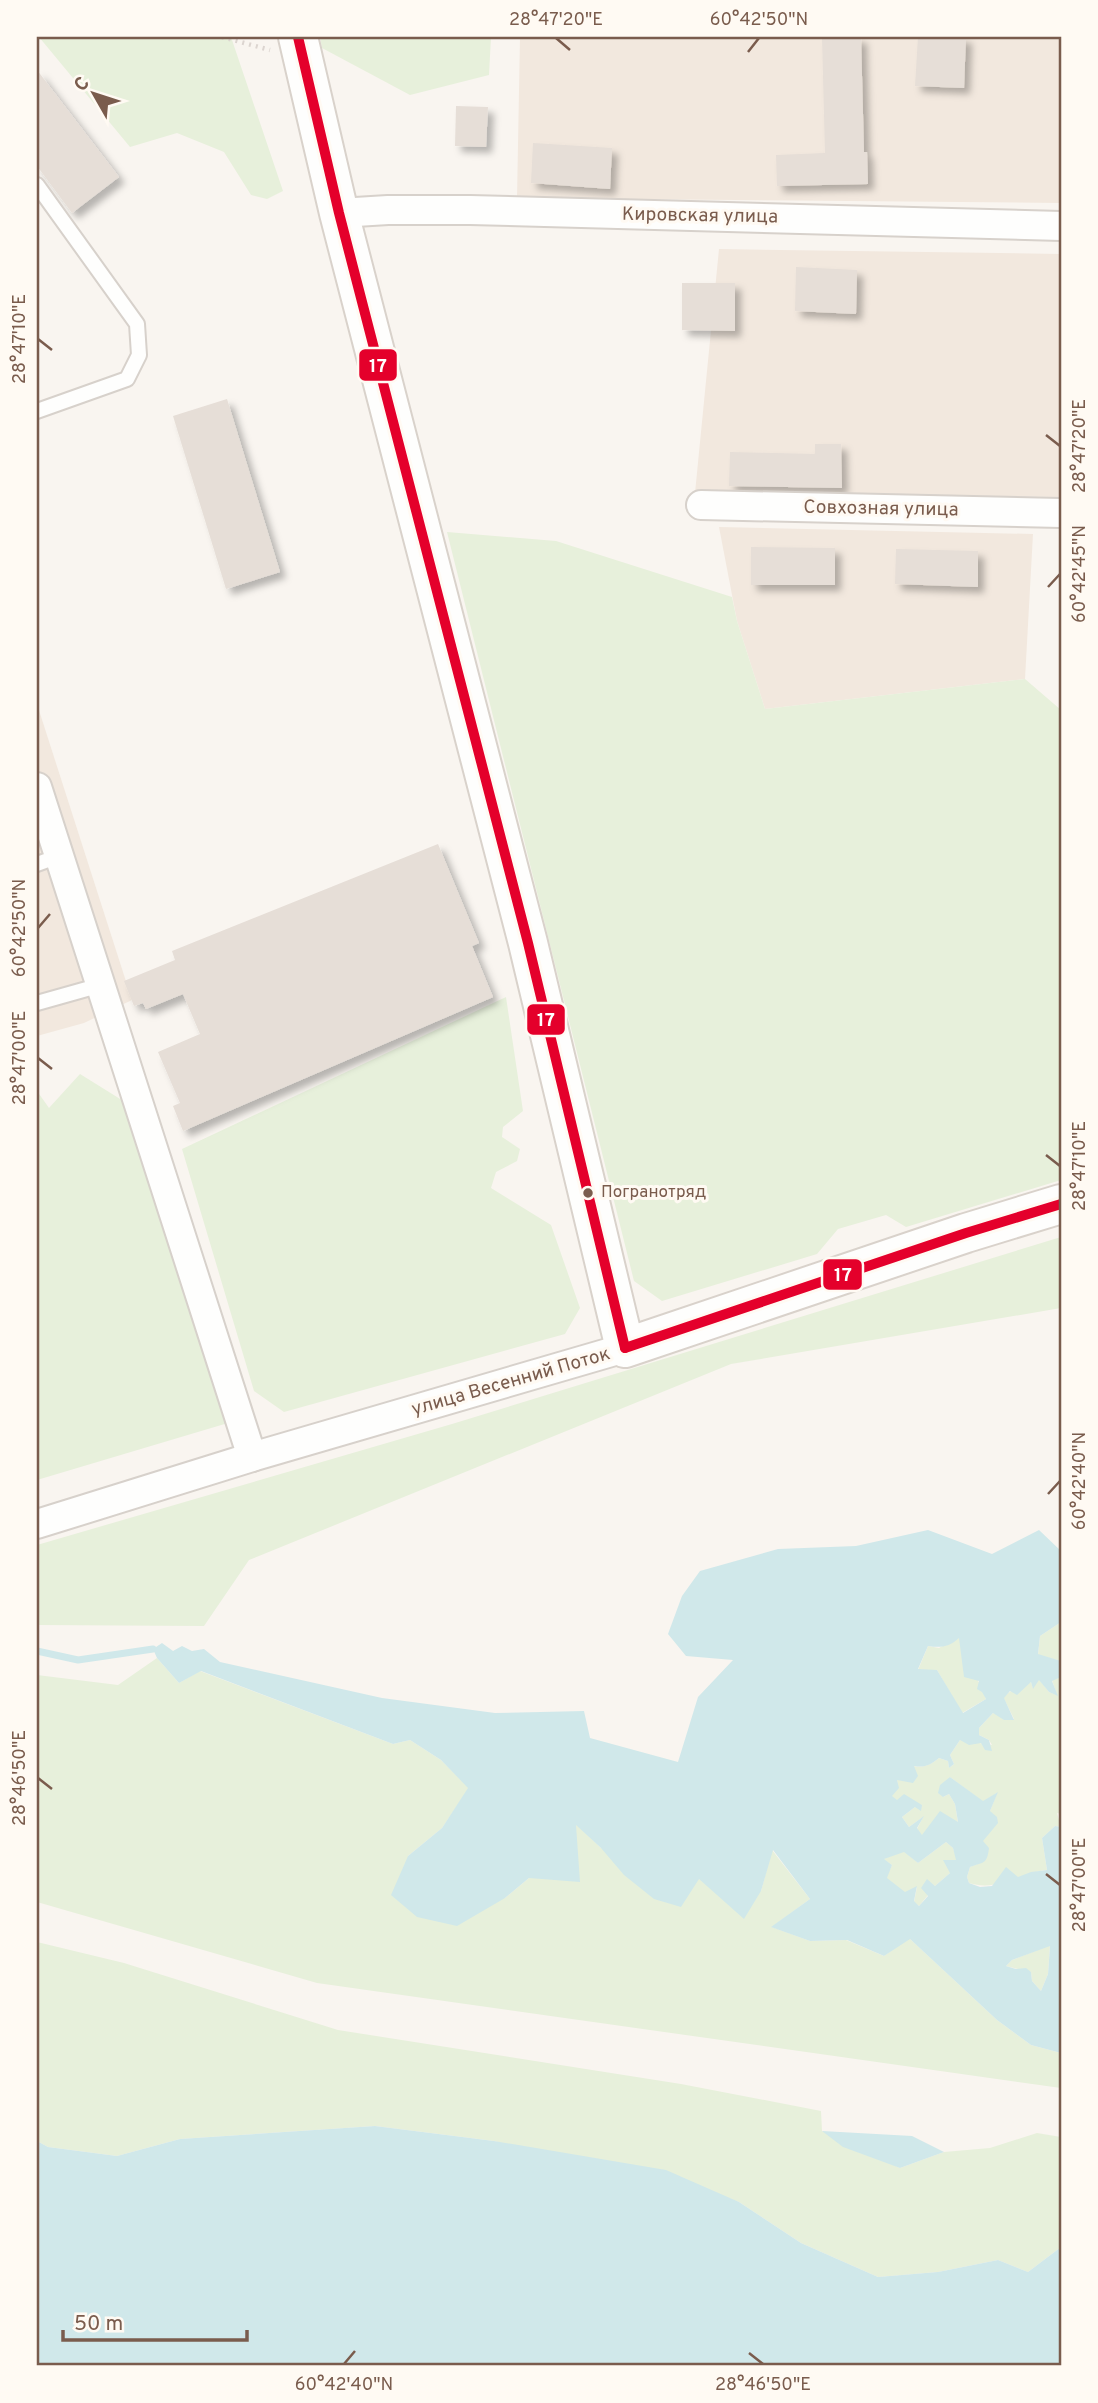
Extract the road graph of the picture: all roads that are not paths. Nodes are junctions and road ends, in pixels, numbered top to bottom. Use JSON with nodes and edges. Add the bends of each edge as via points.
{"nodes":[{"id":1,"x":301,"y":48,"type":"edge"},
{"id":2,"x":37,"y":185,"type":"edge"},
{"id":3,"x":339,"y":214,"type":"junction"},
{"id":4,"x":1061,"y":226,"type":"edge"},
{"id":5,"x":37,"y":411,"type":"edge"},
{"id":6,"x":701,"y":505,"type":"dead end"},
{"id":7,"x":1061,"y":513,"type":"edge"},
{"id":8,"x":37,"y":787,"type":"edge"},
{"id":9,"x":48,"y":860,"type":"edge"},
{"id":10,"x":101,"y":985,"type":"junction"},
{"id":11,"x":37,"y":1003,"type":"edge"},
{"id":12,"x":1061,"y":1204,"type":"edge"},
{"id":13,"x":625,"y":1348,"type":"junction"},
{"id":14,"x":252,"y":1457,"type":"junction"},
{"id":15,"x":37,"y":1524,"type":"edge"}],
"edges":[{"from":1,"to":3,"type":"street"},
{"from":2,"to":5,"type":"lane","via":[[137,324],[139,355],[127,379]]},
{"from":3,"to":4,"type":"street","name":"Кировская улица","via":[[470,211]]},
{"from":3,"to":13,"type":"street","via":[[528,943]]},
{"from":6,"to":7,"type":"street","name":"Совхозная улица"},
{"from":8,"to":9,"type":"street"},
{"from":9,"to":10,"type":"street"},
{"from":10,"to":11,"type":"lane"},
{"from":10,"to":14,"type":"street"},
{"from":12,"to":13,"type":"street","name":"улица Весенний Поток"},
{"from":13,"to":14,"type":"street","name":"улица Весенний Поток"},
{"from":14,"to":15,"type":"street","name":"улица Весенний Поток"}]}
